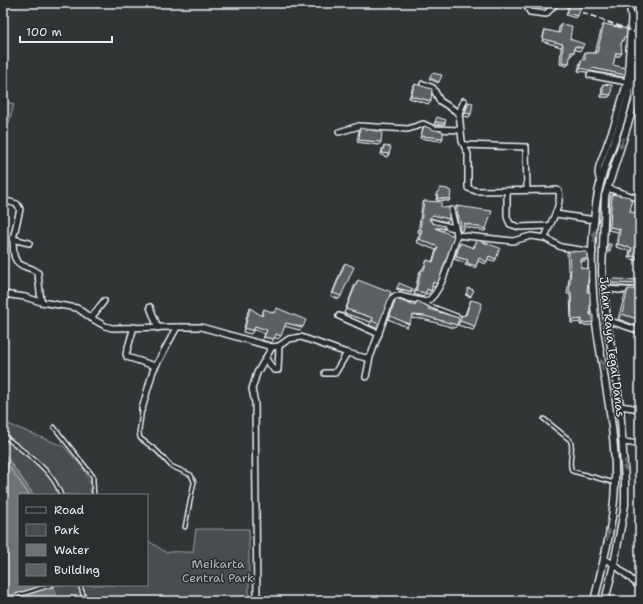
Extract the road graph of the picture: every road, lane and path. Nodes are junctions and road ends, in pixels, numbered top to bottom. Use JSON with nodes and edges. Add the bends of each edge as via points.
{"nodes":[{"id":1,"x":525,"y":3,"type":"edge"},
{"id":2,"x":556,"y":3,"type":"edge"},
{"id":3,"x":626,"y":3,"type":"edge"},
{"id":4,"x":640,"y":4,"type":"edge"},
{"id":5,"x":640,"y":50,"type":"edge"},
{"id":6,"x":590,"y":75,"type":"dead end"},
{"id":7,"x":626,"y":82,"type":"junction"},
{"id":8,"x":423,"y":84,"type":"dead end"},
{"id":9,"x":638,"y":88,"type":"edge"},
{"id":10,"x":464,"y":101,"type":"dead end"},
{"id":11,"x":459,"y":113,"type":"junction"},
{"id":12,"x":460,"y":130,"type":"junction"},
{"id":13,"x":339,"y":132,"type":"dead end"},
{"id":14,"x":465,"y":145,"type":"junction"},
{"id":15,"x":600,"y":183,"type":"junction"},
{"id":16,"x":607,"y":188,"type":"junction"},
{"id":17,"x":527,"y":190,"type":"junction"},
{"id":18,"x":507,"y":191,"type":"junction"},
{"id":19,"x":640,"y":199,"type":"edge"},
{"id":20,"x":3,"y":200,"type":"edge"},
{"id":21,"x":451,"y":210,"type":"edge"},
{"id":22,"x":556,"y":214,"type":"junction"},
{"id":23,"x":595,"y":220,"type":"junction"},
{"id":24,"x":431,"y":222,"type":"edge"},
{"id":25,"x":548,"y":226,"type":"junction"},
{"id":26,"x":454,"y":228,"type":"junction"},
{"id":27,"x":457,"y":235,"type":"junction"},
{"id":28,"x":545,"y":238,"type":"junction"},
{"id":29,"x":13,"y":239,"type":"junction"},
{"id":30,"x":29,"y":243,"type":"dead end"},
{"id":31,"x":593,"y":252,"type":"junction"},
{"id":32,"x":604,"y":289,"type":"junction"},
{"id":33,"x":640,"y":291,"type":"edge"},
{"id":34,"x":3,"y":294,"type":"edge"},
{"id":35,"x":104,"y":301,"type":"dead end"},
{"id":36,"x":41,"y":302,"type":"junction"},
{"id":37,"x":426,"y":302,"type":"junction"},
{"id":38,"x":150,"y":307,"type":"dead end"},
{"id":39,"x":339,"y":316,"type":"dead end"},
{"id":40,"x":460,"y":317,"type":"edge"},
{"id":41,"x":91,"y":318,"type":"junction"},
{"id":42,"x":607,"y":320,"type":"junction"},
{"id":43,"x":134,"y":327,"type":"junction"},
{"id":44,"x":177,"y":327,"type":"junction"},
{"id":45,"x":158,"y":328,"type":"junction"},
{"id":46,"x":640,"y":331,"type":"edge"},
{"id":47,"x":379,"y":334,"type":"junction"},
{"id":48,"x":279,"y":346,"type":"junction"},
{"id":49,"x":272,"y":347,"type":"junction"},
{"id":50,"x":347,"y":353,"type":"junction"},
{"id":51,"x":370,"y":357,"type":"junction"},
{"id":52,"x":266,"y":359,"type":"junction"},
{"id":53,"x":156,"y":366,"type":"junction"},
{"id":54,"x":324,"y":374,"type":"dead end"},
{"id":55,"x":366,"y":377,"type":"dead end"},
{"id":56,"x":620,"y":406,"type":"junction"},
{"id":57,"x":142,"y":409,"type":"joint"},
{"id":58,"x":640,"y":409,"type":"edge"},
{"id":59,"x":544,"y":419,"type":"dead end"},
{"id":60,"x":54,"y":427,"type":"dead end"},
{"id":61,"x":3,"y":435,"type":"edge"},
{"id":62,"x":623,"y":442,"type":"junction"},
{"id":63,"x":640,"y":444,"type":"edge"},
{"id":64,"x":615,"y":483,"type":"junction"},
{"id":65,"x":60,"y":494,"type":"edge"},
{"id":66,"x":94,"y":494,"type":"edge"},
{"id":67,"x":185,"y":527,"type":"dead end"},
{"id":68,"x":604,"y":559,"type":"junction"},
{"id":69,"x":614,"y":564,"type":"junction"},
{"id":70,"x":48,"y":586,"type":"edge"},
{"id":71,"x":80,"y":586,"type":"edge"},
{"id":72,"x":640,"y":587,"type":"edge"},
{"id":73,"x":3,"y":600,"type":"edge"},
{"id":74,"x":85,"y":601,"type":"edge"},
{"id":75,"x":257,"y":601,"type":"edge"},
{"id":76,"x":594,"y":601,"type":"edge"},
{"id":77,"x":605,"y":601,"type":"edge"}],
"edges":[{"from":1,"to":2,"type":"street","via":[[530,12],[541,15],[546,14]]},
{"from":3,"to":7,"type":"street","via":[[631,18]]},
{"from":4,"to":15,"type":"street","name":"Jalan Raya Tegal Danas","via":[[636,13],[630,88]]},
{"from":5,"to":9,"type":"street","name":"Jalan Raya Tegal Danas"},
{"from":6,"to":7,"type":"street"},
{"from":7,"to":15,"type":"street","via":[[599,166]]},
{"from":8,"to":11,"type":"street","via":[[433,88],[440,101]]},
{"from":9,"to":16,"type":"street","name":"Jalan Raya Tegal Danas","one_way":true,"via":[[633,111]]},
{"from":10,"to":11,"type":"street"},
{"from":11,"to":12,"type":"street"},
{"from":12,"to":13,"type":"street","via":[[434,129],[423,124],[408,129],[359,126]]},
{"from":12,"to":14,"type":"street"},
{"from":14,"to":17,"type":"street","via":[[526,147]]},
{"from":14,"to":18,"type":"street","via":[[468,154],[468,188],[476,191]]},
{"from":15,"to":23,"type":"street","name":"Jalan Raya Tegal Danas"},
{"from":16,"to":19,"type":"street"},
{"from":16,"to":32,"type":"street","name":"Jalan Raya Tegal Danas","via":[[602,272]]},
{"from":17,"to":18,"type":"street"},
{"from":17,"to":22,"type":"street","via":[[557,190],[559,192]]},
{"from":18,"to":25,"type":"street","via":[[507,217],[510,224],[519,227]]},
{"from":20,"to":29,"type":"street","via":[[17,204],[20,209]]},
{"from":21,"to":26,"type":"street"},
{"from":22,"to":23,"type":"street"},
{"from":22,"to":25,"type":"street"},
{"from":31,"to":23,"type":"street","name":"Jalan Raya Tegal Danas","one_way":true},
{"from":24,"to":26,"type":"street"},
{"from":25,"to":28,"type":"street"},
{"from":26,"to":27,"type":"street"},
{"from":27,"to":28,"type":"street","via":[[513,241],[531,236]]},
{"from":27,"to":37,"type":"street","via":[[441,283]]},
{"from":28,"to":31,"type":"street","via":[[561,247]]},
{"from":29,"to":30,"type":"street"},
{"from":29,"to":36,"type":"street","via":[[17,263],[38,272]]},
{"from":64,"to":31,"type":"street","name":"Jalan Raya Tegal Danas","one_way":true,"via":[[608,402],[595,319]]},
{"from":32,"to":33,"type":"street"},
{"from":32,"to":42,"type":"street","name":"Jalan Raya Tegal Danas"},
{"from":34,"to":36,"type":"street"},
{"from":35,"to":41,"type":"street"},
{"from":36,"to":41,"type":"street","via":[[77,308]]},
{"from":37,"to":40,"type":"lane"},
{"from":37,"to":47,"type":"street","via":[[395,296],[391,299]]},
{"from":38,"to":45,"type":"street"},
{"from":39,"to":47,"type":"street"},
{"from":41,"to":43,"type":"street","via":[[105,326]]},
{"from":42,"to":46,"type":"street"},
{"from":42,"to":56,"type":"street","name":"Jalan Raya Tegal Danas"},
{"from":43,"to":45,"type":"street"},
{"from":43,"to":53,"type":"street","via":[[127,357]]},
{"from":44,"to":45,"type":"street"},
{"from":44,"to":49,"type":"street","via":[[201,327]]},
{"from":44,"to":53,"type":"street"},
{"from":47,"to":51,"type":"street"},
{"from":48,"to":49,"type":"street"},
{"from":48,"to":50,"type":"street","via":[[289,339],[301,336]]},
{"from":48,"to":52,"type":"street","via":[[278,370],[274,370]]},
{"from":49,"to":52,"type":"street"},
{"from":50,"to":51,"type":"street"},
{"from":50,"to":54,"type":"street","via":[[335,373]]},
{"from":51,"to":55,"type":"street"},
{"from":52,"to":75,"type":"street","via":[[257,373],[252,389],[255,403]]},
{"from":53,"to":57,"type":"street"},
{"from":56,"to":58,"type":"street"},
{"from":56,"to":62,"type":"street","name":"Jalan Raya Tegal Danas"},
{"from":57,"to":67,"type":"lane","via":[[140,438],[171,466],[191,476],[194,482]]},
{"from":59,"to":64,"type":"lane","via":[[570,440],[572,471]]},
{"from":60,"to":66,"type":"lane","via":[[93,476]]},
{"from":61,"to":65,"type":"lane","via":[[44,467]]},
{"from":62,"to":63,"type":"street"},
{"from":62,"to":69,"type":"street","name":"Jalan Raya Tegal Danas","one_way":true,"via":[[625,505]]},
{"from":68,"to":64,"type":"street","name":"Jalan Raya Tegal Danas","one_way":true,"via":[[614,505]]},
{"from":68,"to":69,"type":"street"},
{"from":68,"to":76,"type":"street","name":"Jalan Raya Tegal Danas"},
{"from":69,"to":72,"type":"street"},
{"from":69,"to":77,"type":"street","name":"Jalan Raya Tegal Danas"},
{"from":70,"to":73,"type":"lane"},
{"from":71,"to":74,"type":"lane"}]}
